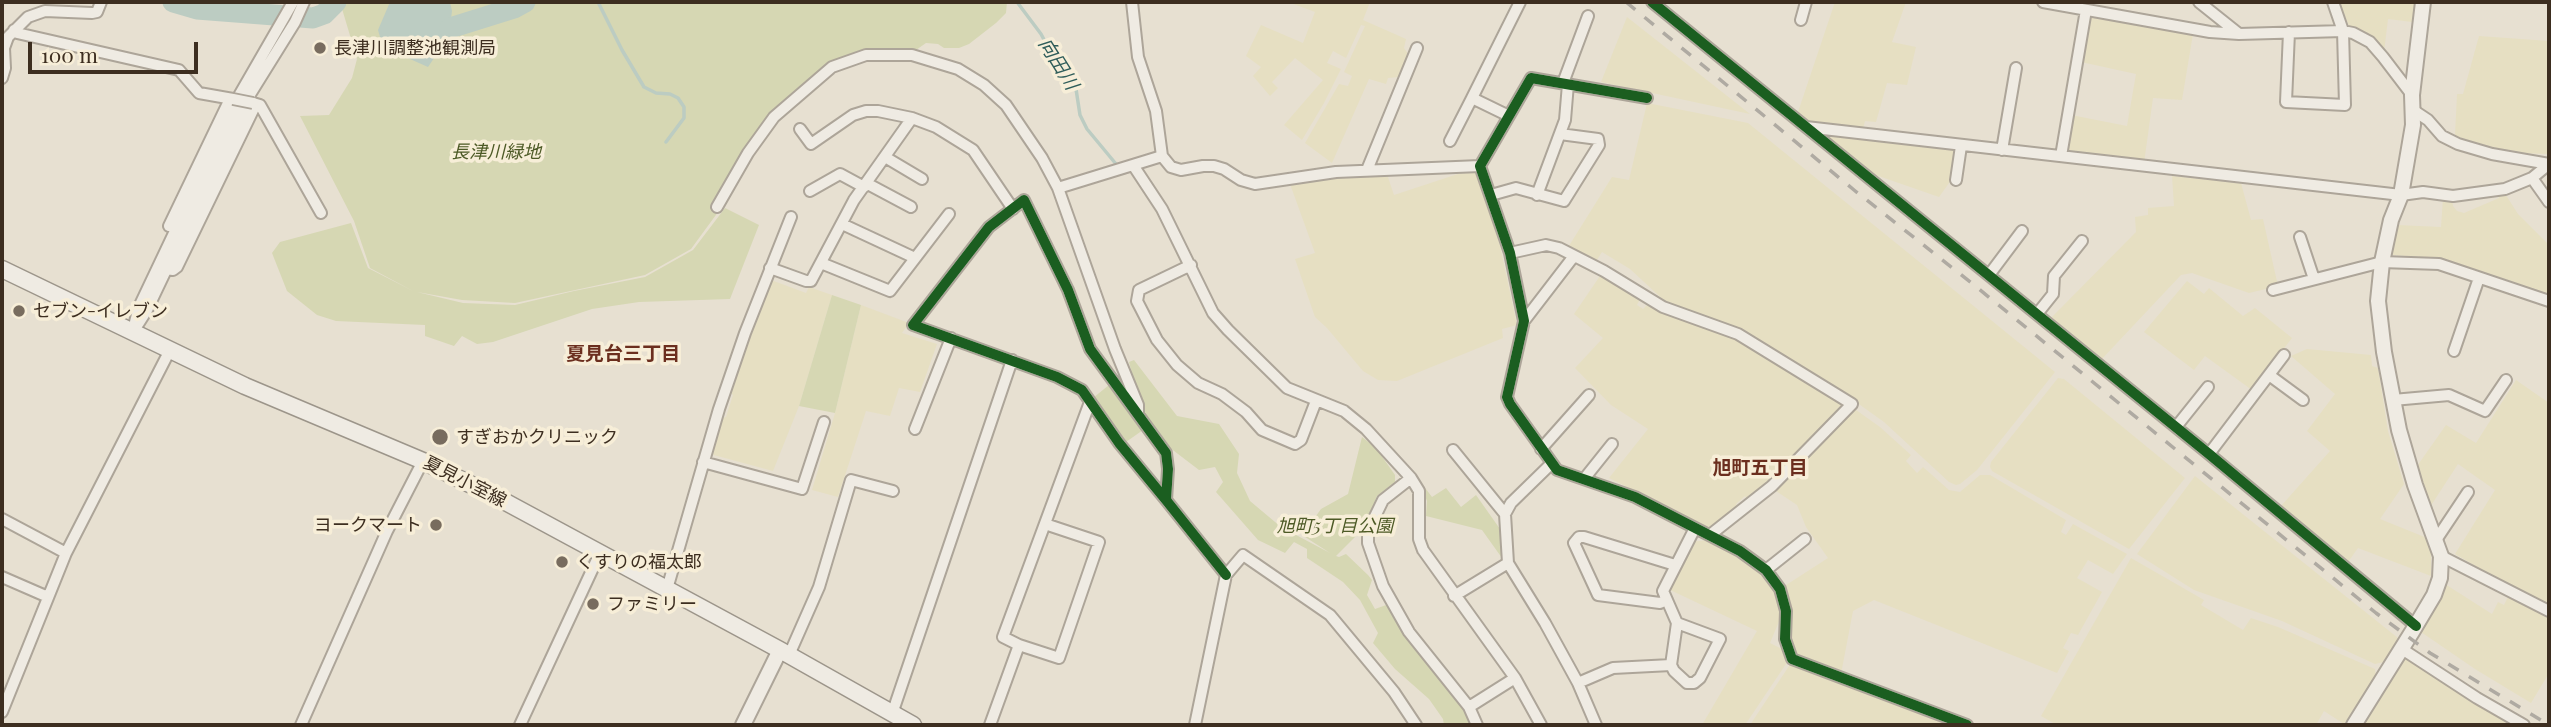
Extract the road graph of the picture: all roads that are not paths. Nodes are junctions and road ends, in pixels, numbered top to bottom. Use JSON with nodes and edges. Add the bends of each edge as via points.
{"nodes":[{"id":1,"x":102,"y":2,"type":"edge"},
{"id":2,"x":1132,"y":2,"type":"edge"},
{"id":3,"x":1520,"y":2,"type":"edge"},
{"id":4,"x":1652,"y":2,"type":"edge"},
{"id":5,"x":1805,"y":2,"type":"edge"},
{"id":6,"x":2043,"y":2,"type":"edge"},
{"id":7,"x":2199,"y":2,"type":"edge"},
{"id":8,"x":2333,"y":2,"type":"edge"},
{"id":9,"x":2423,"y":2,"type":"edge"},
{"id":10,"x":297,"y":5,"type":"edge"},
{"id":11,"x":2086,"y":10,"type":"junction"},
{"id":12,"x":1588,"y":16,"type":"dead end"},
{"id":13,"x":1801,"y":20,"type":"dead end"},
{"id":14,"x":14,"y":30,"type":"junction"},
{"id":15,"x":2343,"y":31,"type":"junction"},
{"id":16,"x":2289,"y":32,"type":"junction"},
{"id":17,"x":2239,"y":34,"type":"junction"},
{"id":18,"x":1417,"y":48,"type":"dead end"},
{"id":19,"x":2016,"y":68,"type":"dead end"},
{"id":20,"x":2,"y":78,"type":"edge"},
{"id":21,"x":1566,"y":84,"type":"junction"},
{"id":22,"x":1647,"y":97,"type":"dead end"},
{"id":23,"x":1472,"y":98,"type":"junction"},
{"id":24,"x":232,"y":99,"type":"junction"},
{"id":25,"x":2412,"y":102,"type":"junction"},
{"id":26,"x":254,"y":104,"type":"junction"},
{"id":27,"x":1509,"y":116,"type":"junction"},
{"id":28,"x":912,"y":118,"type":"junction"},
{"id":29,"x":1806,"y":127,"type":"junction"},
{"id":30,"x":800,"y":129,"type":"dead end"},
{"id":31,"x":1560,"y":134,"type":"junction"},
{"id":32,"x":1450,"y":141,"type":"dead end"},
{"id":33,"x":1961,"y":146,"type":"junction"},
{"id":34,"x":2002,"y":150,"type":"junction"},
{"id":35,"x":1162,"y":156,"type":"junction"},
{"id":36,"x":2060,"y":156,"type":"junction"},
{"id":37,"x":885,"y":157,"type":"junction"},
{"id":38,"x":2549,"y":164,"type":"edge"},
{"id":39,"x":1133,"y":165,"type":"junction"},
{"id":40,"x":1480,"y":166,"type":"junction"},
{"id":41,"x":1367,"y":170,"type":"junction"},
{"id":42,"x":2532,"y":178,"type":"junction"},
{"id":43,"x":922,"y":180,"type":"dead end"},
{"id":44,"x":1956,"y":180,"type":"dead end"},
{"id":45,"x":865,"y":185,"type":"junction"},
{"id":46,"x":1059,"y":188,"type":"junction"},
{"id":47,"x":810,"y":191,"type":"dead end"},
{"id":48,"x":1491,"y":195,"type":"junction"},
{"id":49,"x":1537,"y":195,"type":"junction"},
{"id":50,"x":2401,"y":195,"type":"junction"},
{"id":51,"x":2549,"y":202,"type":"edge"},
{"id":52,"x":717,"y":206,"type":"dead end"},
{"id":53,"x":911,"y":207,"type":"dead end"},
{"id":54,"x":1013,"y":209,"type":"junction"},
{"id":55,"x":321,"y":213,"type":"dead end"},
{"id":56,"x":949,"y":214,"type":"dead end"},
{"id":57,"x":791,"y":216,"type":"dead end"},
{"id":58,"x":842,"y":224,"type":"junction"},
{"id":59,"x":2022,"y":231,"type":"dead end"},
{"id":60,"x":2300,"y":237,"type":"dead end"},
{"id":61,"x":2082,"y":241,"type":"dead end"},
{"id":62,"x":1510,"y":253,"type":"junction"},
{"id":63,"x":1574,"y":256,"type":"junction"},
{"id":64,"x":915,"y":258,"type":"junction"},
{"id":65,"x":821,"y":262,"type":"junction"},
{"id":66,"x":2382,"y":262,"type":"junction"},
{"id":67,"x":1191,"y":265,"type":"junction"},
{"id":68,"x":163,"y":267,"type":"junction"},
{"id":69,"x":770,"y":268,"type":"junction"},
{"id":70,"x":2,"y":269,"type":"edge"},
{"id":71,"x":1989,"y":275,"type":"junction"},
{"id":72,"x":2479,"y":278,"type":"junction"},
{"id":73,"x":2314,"y":279,"type":"junction"},
{"id":74,"x":2273,"y":290,"type":"dead end"},
{"id":75,"x":2549,"y":301,"type":"edge"},
{"id":76,"x":2037,"y":314,"type":"junction"},
{"id":77,"x":1524,"y":321,"type":"junction"},
{"id":78,"x":133,"y":332,"type":"junction"},
{"id":79,"x":951,"y":338,"type":"junction"},
{"id":80,"x":170,"y":350,"type":"junction"},
{"id":81,"x":2454,"y":351,"type":"dead end"},
{"id":82,"x":2284,"y":355,"type":"dead end"},
{"id":83,"x":1012,"y":360,"type":"junction"},
{"id":84,"x":2269,"y":375,"type":"junction"},
{"id":85,"x":2506,"y":380,"type":"dead end"},
{"id":86,"x":2208,"y":387,"type":"dead end"},
{"id":87,"x":1589,"y":395,"type":"dead end"},
{"id":88,"x":2303,"y":400,"type":"dead end"},
{"id":89,"x":2393,"y":400,"type":"junction"},
{"id":90,"x":1316,"y":401,"type":"junction"},
{"id":91,"x":1090,"y":402,"type":"junction"},
{"id":92,"x":1138,"y":416,"type":"junction"},
{"id":93,"x":824,"y":422,"type":"dead end"},
{"id":94,"x":2176,"y":427,"type":"junction"},
{"id":95,"x":915,"y":429,"type":"dead end"},
{"id":96,"x":1612,"y":444,"type":"dead end"},
{"id":97,"x":1541,"y":449,"type":"junction"},
{"id":98,"x":1453,"y":450,"type":"dead end"},
{"id":99,"x":2209,"y":454,"type":"junction"},
{"id":100,"x":423,"y":461,"type":"junction"},
{"id":101,"x":703,"y":462,"type":"junction"},
{"id":102,"x":1552,"y":463,"type":"junction"},
{"id":103,"x":1411,"y":478,"type":"junction"},
{"id":104,"x":1584,"y":479,"type":"junction"},
{"id":105,"x":893,"y":491,"type":"dead end"},
{"id":106,"x":2468,"y":492,"type":"dead end"},
{"id":107,"x":1166,"y":500,"type":"junction"},
{"id":108,"x":1505,"y":514,"type":"junction"},
{"id":109,"x":2,"y":519,"type":"edge"},
{"id":110,"x":1045,"y":524,"type":"junction"},
{"id":111,"x":1695,"y":527,"type":"junction"},
{"id":112,"x":1710,"y":535,"type":"junction"},
{"id":113,"x":1805,"y":539,"type":"dead end"},
{"id":114,"x":2436,"y":540,"type":"junction"},
{"id":115,"x":66,"y":553,"type":"junction"},
{"id":116,"x":600,"y":553,"type":"junction"},
{"id":117,"x":2441,"y":556,"type":"junction"},
{"id":118,"x":1508,"y":563,"type":"junction"},
{"id":119,"x":1675,"y":565,"type":"junction"},
{"id":120,"x":1766,"y":570,"type":"junction"},
{"id":121,"x":1226,"y":575,"type":"junction"},
{"id":122,"x":2,"y":577,"type":"edge"},
{"id":123,"x":667,"y":589,"type":"junction"},
{"id":124,"x":1454,"y":596,"type":"junction"},
{"id":125,"x":48,"y":597,"type":"junction"},
{"id":126,"x":1667,"y":600,"type":"junction"},
{"id":127,"x":2549,"y":611,"type":"edge"},
{"id":128,"x":1677,"y":623,"type":"junction"},
{"id":129,"x":2416,"y":626,"type":"junction"},
{"id":130,"x":1019,"y":645,"type":"junction"},
{"id":131,"x":2402,"y":649,"type":"junction"},
{"id":132,"x":785,"y":653,"type":"junction"},
{"id":133,"x":1671,"y":665,"type":"junction"},
{"id":134,"x":1515,"y":678,"type":"junction"},
{"id":135,"x":1578,"y":683,"type":"junction"},
{"id":136,"x":1469,"y":707,"type":"junction"},
{"id":137,"x":2,"y":712,"type":"edge"},
{"id":138,"x":892,"y":714,"type":"junction"},
{"id":139,"x":301,"y":725,"type":"edge"},
{"id":140,"x":520,"y":725,"type":"edge"},
{"id":141,"x":743,"y":725,"type":"edge"},
{"id":142,"x":914,"y":725,"type":"edge"},
{"id":143,"x":990,"y":725,"type":"edge"},
{"id":144,"x":1195,"y":725,"type":"edge"},
{"id":145,"x":1416,"y":725,"type":"edge"},
{"id":146,"x":1477,"y":725,"type":"edge"},
{"id":147,"x":1541,"y":725,"type":"edge"},
{"id":148,"x":1595,"y":725,"type":"edge"},
{"id":149,"x":1967,"y":725,"type":"edge"},
{"id":150,"x":2354,"y":725,"type":"edge"},
{"id":151,"x":2524,"y":725,"type":"edge"}],
"edges":[{"from":1,"to":14,"type":"street","via":[[92,13],[45,11]]},
{"from":2,"to":35,"type":"street","via":[[1138,57],[1157,111]]},
{"from":3,"to":23,"type":"street"},
{"from":4,"to":29,"type":"street"},
{"from":5,"to":13,"type":"street"},
{"from":6,"to":11,"type":"street"},
{"from":7,"to":17,"type":"street"},
{"from":8,"to":15,"type":"street"},
{"from":9,"to":25,"type":"street"},
{"from":10,"to":68,"type":"street","via":[[282,21],[240,94]]},
{"from":10,"to":68,"type":"street","via":[[295,22],[249,96]]},
{"from":11,"to":17,"type":"street"},
{"from":11,"to":36,"type":"street"},
{"from":12,"to":21,"type":"street"},
{"from":14,"to":20,"type":"street","via":[[4,48]]},
{"from":14,"to":24,"type":"street","via":[[179,70],[199,93]]},
{"from":15,"to":16,"type":"street"},
{"from":15,"to":16,"type":"street","via":[[2345,105],[2286,102]]},
{"from":15,"to":25,"type":"street","via":[[2370,42]]},
{"from":16,"to":17,"type":"street"},
{"from":18,"to":41,"type":"street"},
{"from":19,"to":34,"type":"street"},
{"from":21,"to":22,"type":"street"},
{"from":21,"to":27,"type":"street","via":[[1531,78]]},
{"from":21,"to":31,"type":"street"},
{"from":23,"to":27,"type":"street"},
{"from":23,"to":32,"type":"street"},
{"from":24,"to":26,"type":"street","bridge":true},
{"from":24,"to":68,"type":"street","via":[[155,257],[155,264]]},
{"from":25,"to":38,"type":"street","via":[[2442,136],[2458,144]]},
{"from":25,"to":50,"type":"street","via":[[2413,125]]},
{"from":26,"to":55,"type":"street","via":[[260,105]]},
{"from":26,"to":68,"type":"street","via":[[177,267]]},
{"from":27,"to":40,"type":"street"},
{"from":28,"to":30,"type":"street","via":[[866,111],[810,144]]},
{"from":28,"to":37,"type":"street"},
{"from":28,"to":54,"type":"street","via":[[973,150]]},
{"from":29,"to":33,"type":"street"},
{"from":29,"to":71,"type":"street"},
{"from":31,"to":49,"type":"street"},
{"from":31,"to":49,"type":"street","via":[[1598,139],[1599,145],[1564,201]]},
{"from":33,"to":34,"type":"street"},
{"from":33,"to":44,"type":"street"},
{"from":34,"to":36,"type":"street"},
{"from":35,"to":39,"type":"street"},
{"from":35,"to":41,"type":"street","via":[[1171,167],[1214,166],[1255,184]]},
{"from":36,"to":50,"type":"street"},
{"from":37,"to":43,"type":"street"},
{"from":37,"to":45,"type":"street"},
{"from":38,"to":42,"type":"street"},
{"from":39,"to":46,"type":"street"},
{"from":39,"to":67,"type":"street"},
{"from":40,"to":41,"type":"street"},
{"from":40,"to":48,"type":"street"},
{"from":42,"to":50,"type":"street","via":[[2505,189],[2453,196]]},
{"from":42,"to":51,"type":"street"},
{"from":45,"to":47,"type":"street","via":[[840,174]]},
{"from":45,"to":53,"type":"street"},
{"from":45,"to":58,"type":"street"},
{"from":46,"to":52,"type":"street","via":[[1006,105],[984,85],[958,69],[920,57],[885,54],[866,55],[832,67],[775,117]]},
{"from":46,"to":92,"type":"street","via":[[1138,405]]},
{"from":48,"to":49,"type":"street","via":[[1516,188]]},
{"from":48,"to":62,"type":"street"},
{"from":50,"to":66,"type":"street"},
{"from":54,"to":79,"type":"street","via":[[989,227],[913,325]]},
{"from":54,"to":92,"type":"street","via":[[1024,200],[1068,290],[1090,349]]},
{"from":56,"to":64,"type":"street"},
{"from":57,"to":69,"type":"street"},
{"from":58,"to":64,"type":"street"},
{"from":58,"to":65,"type":"street"},
{"from":59,"to":71,"type":"street"},
{"from":60,"to":73,"type":"street"},
{"from":61,"to":76,"type":"street","via":[[2054,276],[2053,294]]},
{"from":62,"to":63,"type":"street","via":[[1546,245]]},
{"from":62,"to":77,"type":"street"},
{"from":63,"to":77,"type":"street"},
{"from":63,"to":112,"type":"street","via":[[1663,307],[1738,334],[1852,404],[1772,486]]},
{"from":64,"to":65,"type":"street","via":[[890,291]]},
{"from":65,"to":69,"type":"street","via":[[811,281]]},
{"from":66,"to":72,"type":"street","via":[[2439,264]]},
{"from":66,"to":73,"type":"street"},
{"from":66,"to":89,"type":"street","via":[[2378,301]]},
{"from":67,"to":90,"type":"street","via":[[1213,313],[1228,330],[1287,388]]},
{"from":67,"to":90,"type":"street","via":[[1139,290],[1137,301],[1157,340],[1177,365],[1246,412],[1262,430],[1295,444],[1301,440]]},
{"from":68,"to":78,"type":"street","via":[[139,307]]},
{"from":69,"to":101,"type":"street"},
{"from":70,"to":78,"type":"main road","name":"夏見小室線"},
{"from":71,"to":76,"type":"street"},
{"from":72,"to":75,"type":"street"},
{"from":72,"to":81,"type":"street"},
{"from":73,"to":74,"type":"street"},
{"from":76,"to":94,"type":"street"},
{"from":77,"to":97,"type":"street","via":[[1507,397]]},
{"from":78,"to":80,"type":"main road","name":"夏見小室線"},
{"from":79,"to":83,"type":"street"},
{"from":79,"to":95,"type":"street"},
{"from":80,"to":100,"type":"main road","name":"夏見小室線"},
{"from":80,"to":115,"type":"street"},
{"from":82,"to":84,"type":"street"},
{"from":83,"to":91,"type":"street","via":[[1058,377],[1082,390]]},
{"from":83,"to":138,"type":"street"},
{"from":84,"to":88,"type":"street"},
{"from":84,"to":99,"type":"street"},
{"from":85,"to":89,"type":"street","via":[[2485,411],[2449,395]]},
{"from":86,"to":94,"type":"street"},
{"from":87,"to":97,"type":"street"},
{"from":89,"to":114,"type":"street","via":[[2414,485]]},
{"from":90,"to":103,"type":"street","via":[[1344,411]]},
{"from":91,"to":107,"type":"street"},
{"from":91,"to":110,"type":"street"},
{"from":92,"to":107,"type":"street","via":[[1166,453]]},
{"from":93,"to":101,"type":"street","via":[[802,489]]},
{"from":94,"to":99,"type":"street"},
{"from":96,"to":104,"type":"street"},
{"from":97,"to":102,"type":"street"},
{"from":98,"to":108,"type":"street"},
{"from":99,"to":129,"type":"street"},
{"from":100,"to":116,"type":"main road","name":"夏見小室線"},
{"from":100,"to":139,"type":"street"},
{"from":101,"to":123,"type":"street"},
{"from":102,"to":104,"type":"street","via":[[1557,470]]},
{"from":102,"to":108,"type":"street"},
{"from":103,"to":124,"type":"street","via":[[1419,491],[1423,550]]},
{"from":103,"to":136,"type":"street","via":[[1383,500],[1368,531],[1373,564],[1409,632]]},
{"from":104,"to":111,"type":"street","via":[[1635,497]]},
{"from":105,"to":132,"type":"street","via":[[851,480],[819,587]]},
{"from":106,"to":114,"type":"street"},
{"from":107,"to":121,"type":"street"},
{"from":108,"to":118,"type":"street"},
{"from":109,"to":115,"type":"street"},
{"from":110,"to":130,"type":"street","via":[[1003,638]]},
{"from":110,"to":130,"type":"street","via":[[1099,542],[1059,658]]},
{"from":111,"to":112,"type":"street"},
{"from":111,"to":119,"type":"street"},
{"from":112,"to":120,"type":"street"},
{"from":113,"to":120,"type":"street"},
{"from":114,"to":117,"type":"street"},
{"from":115,"to":125,"type":"street"},
{"from":116,"to":123,"type":"main road","name":"夏見小室線"},
{"from":116,"to":140,"type":"street"},
{"from":117,"to":127,"type":"street"},
{"from":117,"to":129,"type":"street","via":[[2434,595]]},
{"from":118,"to":124,"type":"street"},
{"from":118,"to":135,"type":"street"},
{"from":119,"to":126,"type":"street","via":[[1663,591]]},
{"from":119,"to":126,"type":"street","via":[[1584,537],[1574,543],[1598,595]]},
{"from":120,"to":149,"type":"street","via":[[1780,589],[1786,611],[1785,639],[1792,659]]},
{"from":121,"to":144,"type":"street"},
{"from":121,"to":145,"type":"street","via":[[1243,555],[1329,615]]},
{"from":122,"to":125,"type":"street"},
{"from":123,"to":132,"type":"main road","name":"夏見小室線"},
{"from":124,"to":134,"type":"street"},
{"from":125,"to":137,"type":"street"},
{"from":126,"to":128,"type":"street"},
{"from":128,"to":133,"type":"street"},
{"from":128,"to":133,"type":"street","via":[[1720,639],[1694,683],[1687,683]]},
{"from":129,"to":131,"type":"street"},
{"from":130,"to":143,"type":"street"},
{"from":131,"to":150,"type":"street"},
{"from":131,"to":151,"type":"street"},
{"from":132,"to":138,"type":"main road","name":"夏見小室線"},
{"from":132,"to":141,"type":"street"},
{"from":133,"to":135,"type":"street","via":[[1613,668]]},
{"from":134,"to":136,"type":"street"},
{"from":134,"to":147,"type":"street"},
{"from":135,"to":148,"type":"street"},
{"from":136,"to":146,"type":"street"},
{"from":138,"to":142,"type":"main road","name":"夏見小室線"}]}
